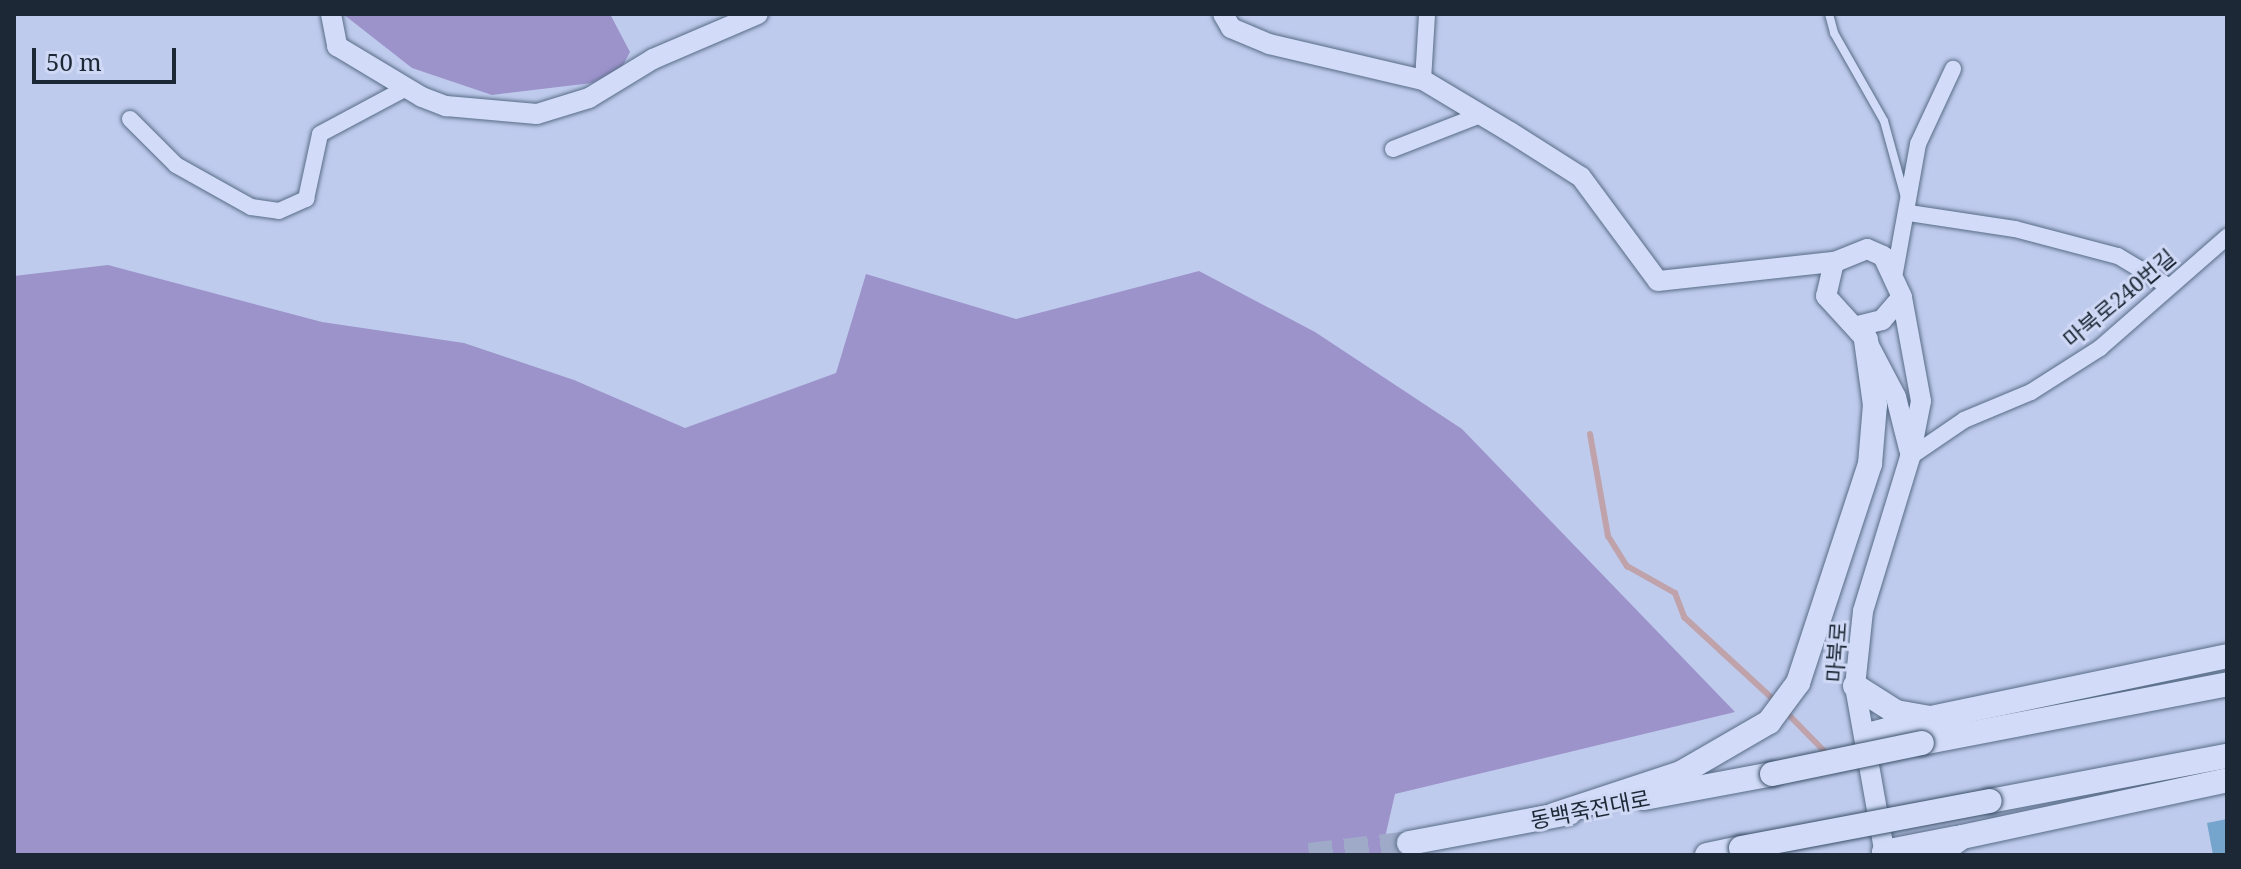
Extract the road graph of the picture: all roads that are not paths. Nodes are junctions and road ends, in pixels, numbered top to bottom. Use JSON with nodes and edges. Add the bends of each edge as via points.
{"nodes":[{"id":1,"x":758,"y":14,"type":"edge"},
{"id":2,"x":1223,"y":14,"type":"edge"},
{"id":3,"x":1427,"y":14,"type":"edge"},
{"id":4,"x":1829,"y":14,"type":"edge"},
{"id":5,"x":330,"y":15,"type":"edge"},
{"id":6,"x":1953,"y":69,"type":"dead end"},
{"id":7,"x":1423,"y":80,"type":"junction"},
{"id":8,"x":406,"y":88,"type":"junction"},
{"id":9,"x":1480,"y":115,"type":"junction"},
{"id":10,"x":130,"y":119,"type":"dead end"},
{"id":11,"x":1393,"y":149,"type":"dead end"},
{"id":12,"x":1909,"y":213,"type":"junction"},
{"id":13,"x":2227,"y":237,"type":"edge"},
{"id":14,"x":1834,"y":262,"type":"junction"},
{"id":15,"x":1895,"y":272,"type":"junction"},
{"id":16,"x":2168,"y":286,"type":"junction"},
{"id":17,"x":1902,"y":297,"type":"junction"},
{"id":18,"x":1862,"y":333,"type":"junction"},
{"id":19,"x":1910,"y":457,"type":"junction"},
{"id":20,"x":2227,"y":656,"type":"edge"},
{"id":21,"x":2227,"y":684,"type":"edge"},
{"id":22,"x":1855,"y":686,"type":"junction"},
{"id":23,"x":1931,"y":718,"type":"junction"},
{"id":24,"x":1867,"y":735,"type":"junction"},
{"id":25,"x":2227,"y":756,"type":"edge"},
{"id":26,"x":2227,"y":780,"type":"edge"},
{"id":27,"x":1554,"y":815,"type":"junction"},
{"id":28,"x":1962,"y":837,"type":"junction"},
{"id":29,"x":1409,"y":843,"type":"tunnel mouth"},
{"id":30,"x":1885,"y":854,"type":"edge"},
{"id":31,"x":1707,"y":855,"type":"edge"},
{"id":32,"x":1938,"y":855,"type":"edge"}],
"edges":[{"from":1,"to":8,"type":"street","via":[[653,59],[589,98],[537,114],[446,106]]},
{"from":2,"to":7,"type":"street","via":[[1231,28],[1269,44]]},
{"from":3,"to":7,"type":"street"},
{"from":4,"to":12,"type":"lane","via":[[1834,33],[1884,121]]},
{"from":5,"to":8,"type":"street","via":[[337,46]]},
{"from":6,"to":12,"type":"street","via":[[1918,144]]},
{"from":7,"to":9,"type":"street"},
{"from":8,"to":10,"type":"street","via":[[320,134],[306,199],[279,211],[251,207],[176,165]]},
{"from":9,"to":11,"type":"street"},
{"from":9,"to":14,"type":"street","via":[[1581,177],[1658,281]]},
{"from":12,"to":15,"type":"street"},
{"from":12,"to":16,"type":"street","via":[[2015,229],[2118,256]]},
{"from":13,"to":16,"type":"street","name":"마북로240번길"},
{"from":14,"to":15,"type":"street","via":[[1867,249],[1883,256]]},
{"from":14,"to":18,"type":"street","via":[[1826,296]]},
{"from":15,"to":17,"type":"street"},
{"from":16,"to":19,"type":"street","name":"마북로240번길","via":[[2100,348],[2031,392],[1964,420]]},
{"from":17,"to":18,"type":"street"},
{"from":17,"to":19,"type":"street","name":"마북로","via":[[1921,401]]},
{"from":18,"to":19,"type":"street","via":[[1896,397]]},
{"from":18,"to":27,"type":"main road","via":[[1875,405],[1870,464],[1798,683],[1769,722],[1681,773]]},
{"from":19,"to":22,"type":"street","name":"마북로","via":[[1863,611]]},
{"from":20,"to":23,"type":"main road"},
{"from":21,"to":27,"type":"main road","name":"동백죽전대로","bridge":true},
{"from":22,"to":23,"type":"main road","via":[[1896,712]]},
{"from":22,"to":24,"type":"street","name":"마북로"},
{"from":23,"to":24,"type":"main road"},
{"from":24,"to":30,"type":"street","name":"마북로"},
{"from":25,"to":31,"type":"main road","bridge":true},
{"from":26,"to":28,"type":"main road"},
{"from":27,"to":29,"type":"main road","name":"동백죽전대로"},
{"from":28,"to":30,"type":"main road"},
{"from":28,"to":32,"type":"main road"}]}
